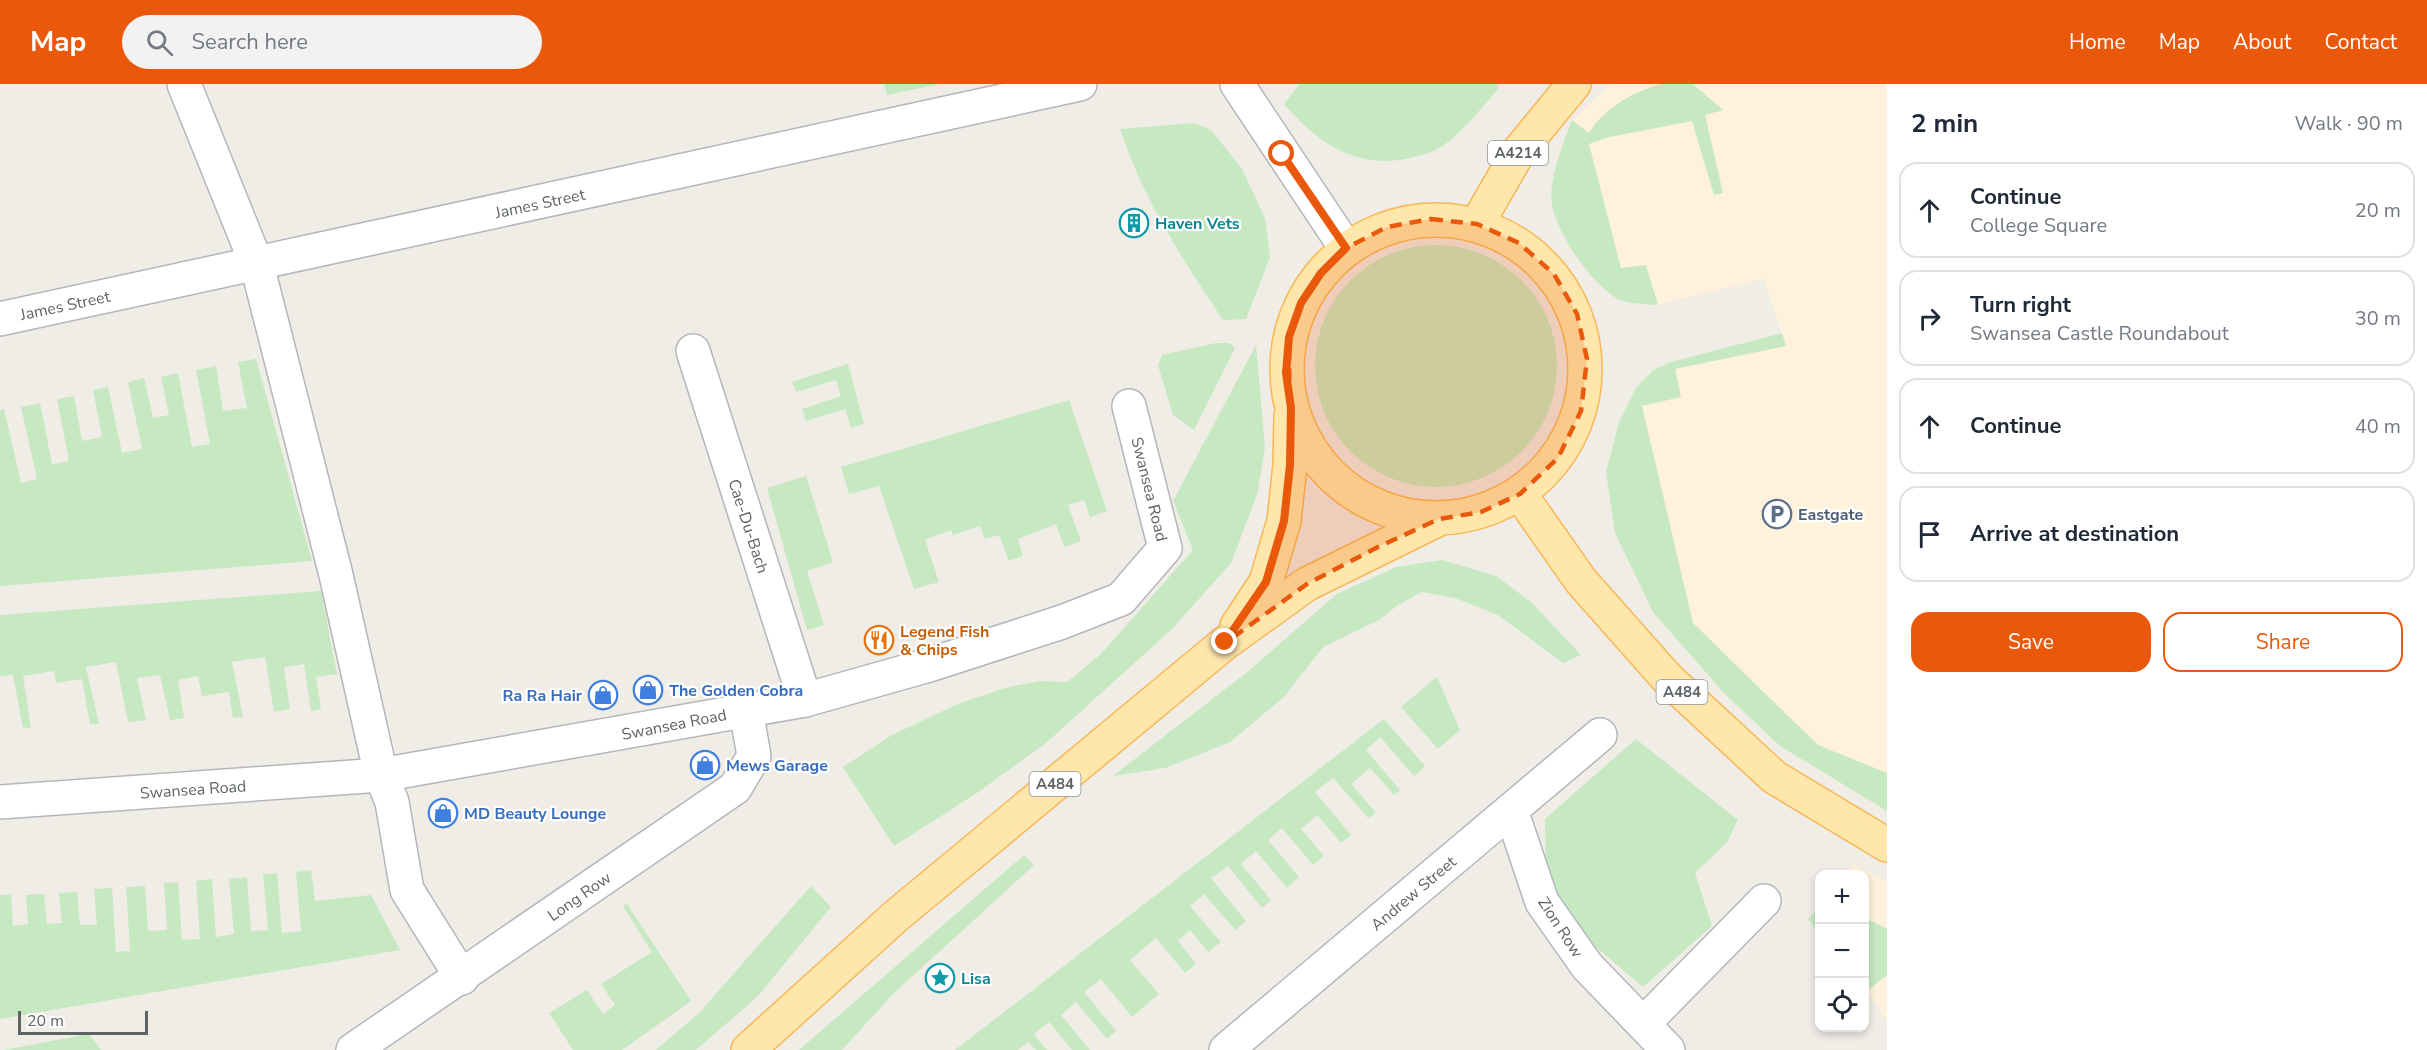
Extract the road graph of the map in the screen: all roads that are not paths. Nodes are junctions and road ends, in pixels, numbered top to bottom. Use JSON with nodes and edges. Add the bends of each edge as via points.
{"nodes":[{"id":1,"x":184,"y":84,"type":"edge"},
{"id":2,"x":1080,"y":84,"type":"edge"},
{"id":3,"x":1237,"y":84,"type":"edge"},
{"id":4,"x":1574,"y":84,"type":"edge"},
{"id":5,"x":1477,"y":224,"type":"junction"},
{"id":6,"x":1346,"y":248,"type":"junction"},
{"id":7,"x":257,"y":265,"type":"junction"},
{"id":8,"x":0,"y":319,"type":"edge"},
{"id":9,"x":693,"y":351,"type":"dead end"},
{"id":10,"x":1129,"y":406,"type":"dead end"},
{"id":11,"x":1291,"y":408,"type":"junction"},
{"id":12,"x":1520,"y":494,"type":"junction"},
{"id":13,"x":1439,"y":519,"type":"junction"},
{"id":14,"x":1225,"y":642,"type":"junction"},
{"id":15,"x":805,"y":700,"type":"junction"},
{"id":16,"x":746,"y":710,"type":"junction"},
{"id":17,"x":1600,"y":735,"type":"dead end"},
{"id":18,"x":381,"y":775,"type":"junction"},
{"id":19,"x":0,"y":802,"type":"edge"},
{"id":20,"x":1511,"y":810,"type":"junction"},
{"id":21,"x":1887,"y":845,"type":"edge"},
{"id":22,"x":1764,"y":901,"type":"dead end"},
{"id":23,"x":462,"y":978,"type":"junction"},
{"id":24,"x":1643,"y":1024,"type":"junction"},
{"id":25,"x":353,"y":1050,"type":"edge"},
{"id":26,"x":748,"y":1050,"type":"edge"},
{"id":27,"x":1226,"y":1050,"type":"edge"},
{"id":28,"x":1668,"y":1050,"type":"edge"}],
"edges":[{"from":1,"to":7,"type":"street"},
{"from":2,"to":7,"type":"street","name":"James Street"},
{"from":3,"to":6,"type":"street"},
{"from":4,"to":5,"type":"main road","number":"A4214","via":[[1519,152]]},
{"from":5,"to":6,"type":"main road","number":"A484","via":[[1431,219],[1387,227]]},
{"from":5,"to":12,"type":"main road","number":"A484","via":[[1519,243],[1554,274],[1577,314],[1587,359],[1581,411],[1558,458]]},
{"from":6,"to":11,"type":"main road","number":"A484","via":[[1321,273],[1301,303],[1293,326],[1286,373]]},
{"from":7,"to":8,"type":"street","name":"James Street"},
{"from":7,"to":18,"type":"street","via":[[336,575]]},
{"from":9,"to":15,"type":"street","name":"Cae-Du-Bach"},
{"from":10,"to":15,"type":"street","name":"Swansea Road","via":[[1165,548],[1121,599],[929,665]]},
{"from":11,"to":13,"type":"main road","number":"A484","via":[[1304,439],[1322,466],[1346,489],[1375,506],[1406,516]]},
{"from":11,"to":14,"type":"main road","number":"A484","via":[[1284,521],[1266,582]]},
{"from":12,"to":13,"type":"main road","number":"A484","via":[[1481,512]]},
{"from":12,"to":21,"type":"main road","number":"A484","via":[[1581,580],[1667,678],[1774,777]]},
{"from":13,"to":14,"type":"main road","number":"A484","via":[[1307,584]]},
{"from":14,"to":26,"type":"main road","number":"A484","via":[[896,916]]},
{"from":15,"to":16,"type":"street","name":"Swansea Road"},
{"from":16,"to":18,"type":"street","name":"Swansea Road"},
{"from":16,"to":23,"type":"street","name":"Long Row","via":[[754,756],[735,789]]},
{"from":17,"to":20,"type":"street","name":"Andrew Street"},
{"from":18,"to":19,"type":"street","name":"Swansea Road"},
{"from":18,"to":23,"type":"street","via":[[392,802],[407,890]]},
{"from":20,"to":24,"type":"street","name":"Zion Row","via":[[1542,902],[1587,966]]},
{"from":20,"to":27,"type":"street","name":"Andrew Street"},
{"from":22,"to":24,"type":"street"},
{"from":23,"to":25,"type":"street","name":"Long Row"},
{"from":24,"to":28,"type":"street","name":"Zion Row"}]}
